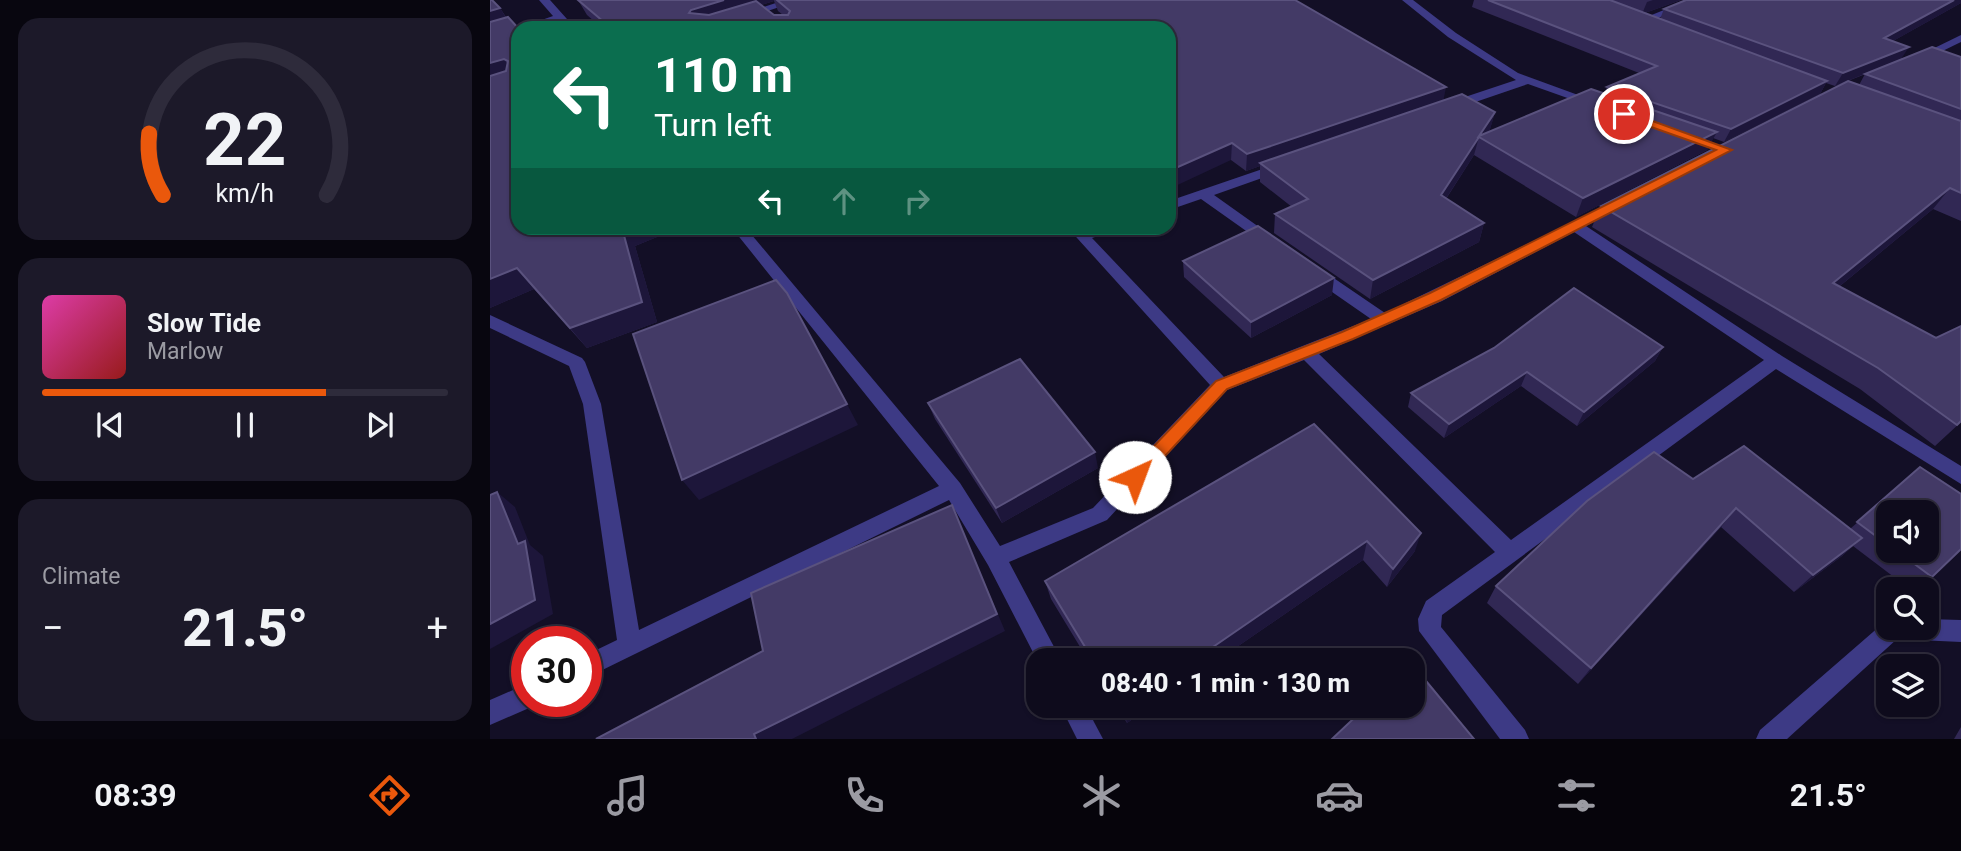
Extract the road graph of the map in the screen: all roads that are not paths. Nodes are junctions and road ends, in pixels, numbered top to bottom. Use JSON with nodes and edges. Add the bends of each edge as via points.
{"nodes":[{"id":1,"x":544,"y":0,"type":"edge"},
{"id":2,"x":796,"y":0,"type":"edge"},
{"id":3,"x":1406,"y":0,"type":"edge"},
{"id":4,"x":1698,"y":0,"type":"edge"},
{"id":5,"x":559,"y":17,"type":"junction"},
{"id":6,"x":546,"y":21,"type":"edge"},
{"id":7,"x":563,"y":21,"type":"edge"},
{"id":8,"x":737,"y":21,"type":"edge"},
{"id":9,"x":1657,"y":25,"type":"edge"},
{"id":10,"x":1961,"y":38,"type":"edge"},
{"id":11,"x":1954,"y":50,"type":"edge"},
{"id":12,"x":1910,"y":63,"type":"edge"},
{"id":13,"x":1527,"y":80,"type":"junction"},
{"id":14,"x":1611,"y":109,"type":"edge"},
{"id":15,"x":1436,"y":112,"type":"edge"},
{"id":16,"x":1293,"y":162,"type":"edge"},
{"id":17,"x":1203,"y":194,"type":"junction"},
{"id":18,"x":1633,"y":197,"type":"edge"},
{"id":19,"x":1176,"y":204,"type":"edge"},
{"id":20,"x":1575,"y":226,"type":"junction"},
{"id":21,"x":745,"y":235,"type":"edge"},
{"id":22,"x":1082,"y":235,"type":"edge"},
{"id":23,"x":1282,"y":249,"type":"edge"},
{"id":24,"x":1304,"y":265,"type":"edge"},
{"id":25,"x":1383,"y":320,"type":"junction"},
{"id":26,"x":490,"y":321,"type":"edge"},
{"id":27,"x":1306,"y":351,"type":"junction"},
{"id":28,"x":1776,"y":360,"type":"junction"},
{"id":29,"x":1221,"y":385,"type":"junction"},
{"id":30,"x":1961,"y":476,"type":"edge"},
{"id":31,"x":953,"y":489,"type":"junction"},
{"id":32,"x":1509,"y":552,"type":"junction"},
{"id":33,"x":996,"y":558,"type":"junction"},
{"id":34,"x":1939,"y":630,"type":"edge"},
{"id":35,"x":1961,"y":631,"type":"edge"},
{"id":36,"x":1880,"y":640,"type":"edge"},
{"id":37,"x":629,"y":647,"type":"junction"},
{"id":38,"x":1043,"y":648,"type":"edge"},
{"id":39,"x":602,"y":660,"type":"edge"},
{"id":40,"x":511,"y":703,"type":"edge"},
{"id":41,"x":490,"y":713,"type":"edge"},
{"id":42,"x":1079,"y":718,"type":"edge"},
{"id":43,"x":1090,"y":739,"type":"edge"},
{"id":44,"x":1516,"y":739,"type":"edge"},
{"id":45,"x":1769,"y":739,"type":"edge"}],
"edges":[{"from":1,"to":5,"type":"street"},
{"from":2,"to":8,"type":"street","via":[[770,14]]},
{"from":3,"to":13,"type":"street","via":[[1488,60]]},
{"from":4,"to":9,"type":"street","via":[[1639,18]]},
{"from":5,"to":6,"type":"street"},
{"from":5,"to":7,"type":"street"},
{"from":10,"to":11,"type":"street"},
{"from":11,"to":12,"type":"street"},
{"from":13,"to":14,"type":"street"},
{"from":13,"to":15,"type":"street"},
{"from":16,"to":17,"type":"street"},
{"from":17,"to":19,"type":"street"},
{"from":17,"to":23,"type":"street"},
{"from":18,"to":20,"type":"street"},
{"from":20,"to":25,"type":"street"},
{"from":20,"to":28,"type":"street"},
{"from":21,"to":31,"type":"street"},
{"from":22,"to":29,"type":"street"},
{"from":24,"to":25,"type":"street"},
{"from":25,"to":27,"type":"street"},
{"from":26,"to":37,"type":"street","via":[[576,362],[592,404]]},
{"from":27,"to":29,"type":"street"},
{"from":27,"to":32,"type":"street"},
{"from":28,"to":30,"type":"street"},
{"from":28,"to":32,"type":"street"},
{"from":29,"to":33,"type":"street","via":[[1100,514]]},
{"from":31,"to":33,"type":"street"},
{"from":31,"to":37,"type":"street"},
{"from":32,"to":44,"type":"street","via":[[1434,608],[1429,619],[1430,631]]},
{"from":33,"to":38,"type":"street"},
{"from":34,"to":35,"type":"street"},
{"from":36,"to":45,"type":"street"},
{"from":37,"to":39,"type":"street"},
{"from":40,"to":41,"type":"street"},
{"from":42,"to":43,"type":"street"}]}
